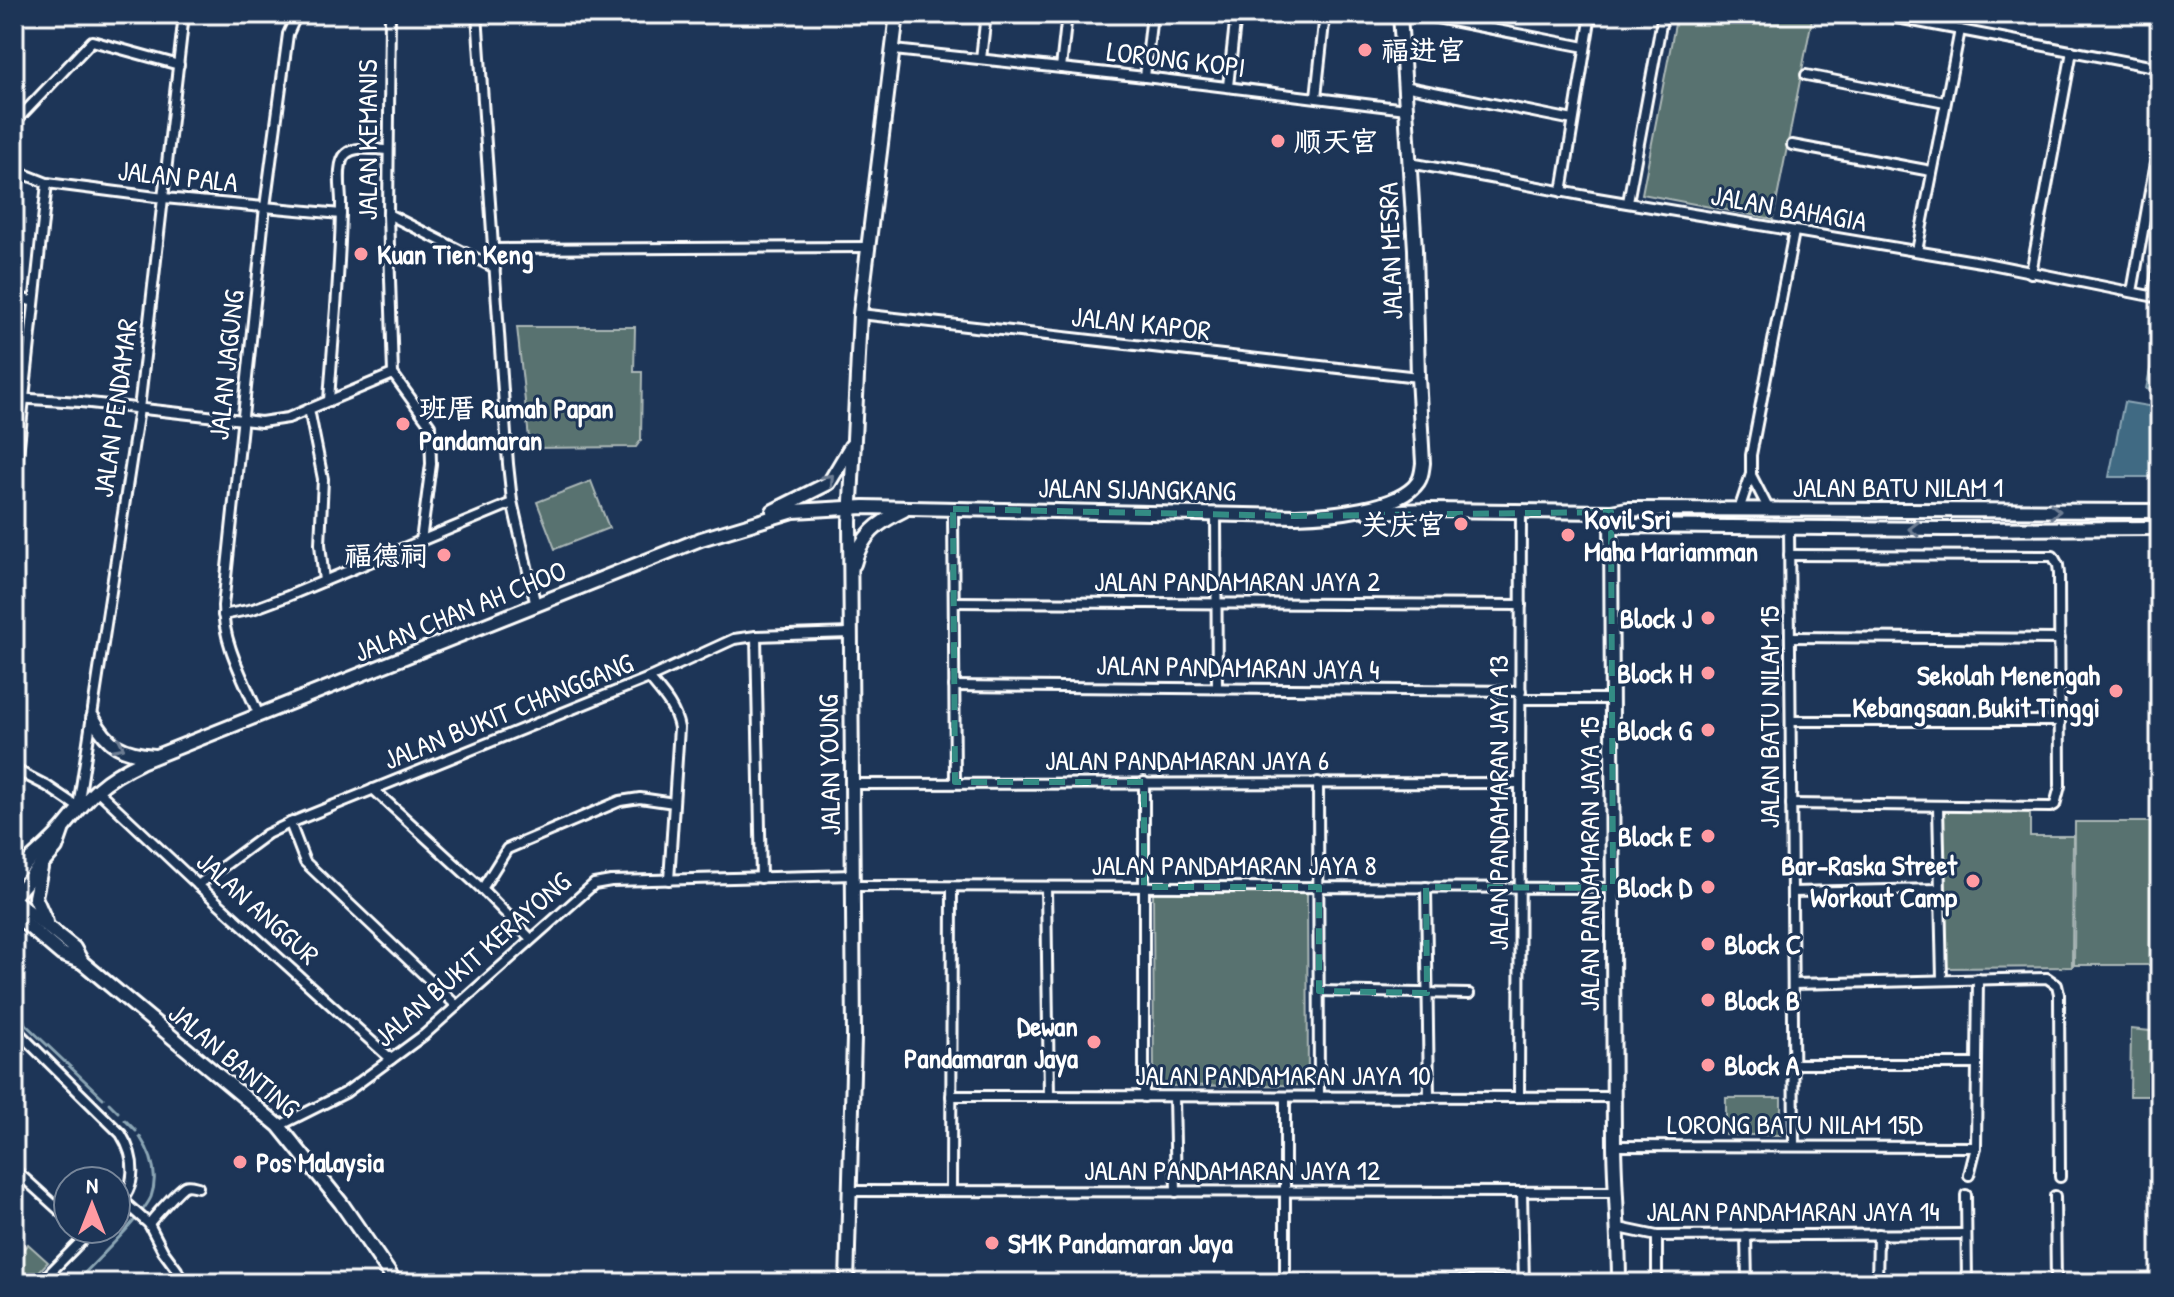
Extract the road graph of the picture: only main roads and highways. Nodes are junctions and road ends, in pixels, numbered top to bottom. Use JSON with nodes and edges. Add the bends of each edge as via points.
{"nodes":[{"id":1,"x":897,"y":14,"type":"edge"},
{"id":2,"x":1400,"y":14,"type":"edge"},
{"id":3,"x":852,"y":443,"type":"junction"},
{"id":4,"x":1416,"y":486,"type":"joint"},
{"id":5,"x":850,"y":508,"type":"junction"},
{"id":6,"x":907,"y":508,"type":"junction"},
{"id":7,"x":1945,"y":511,"type":"junction"},
{"id":8,"x":2160,"y":511,"type":"edge"},
{"id":9,"x":1611,"y":512,"type":"junction"},
{"id":10,"x":1349,"y":513,"type":"junction"},
{"id":11,"x":742,"y":526,"type":"junction"},
{"id":12,"x":1611,"y":526,"type":"junction"},
{"id":13,"x":2160,"y":528,"type":"edge"},
{"id":14,"x":1945,"y":529,"type":"junction"},
{"id":15,"x":851,"y":576,"type":"junction"},
{"id":16,"x":93,"y":718,"type":"road end"},
{"id":17,"x":158,"y":756,"type":"junction"},
{"id":18,"x":38,"y":860,"type":"junction"},
{"id":19,"x":14,"y":865,"type":"edge"},
{"id":20,"x":14,"y":875,"type":"edge"},
{"id":21,"x":14,"y":898,"type":"edge"},
{"id":22,"x":14,"y":914,"type":"edge"},
{"id":23,"x":14,"y":928,"type":"edge"},
{"id":24,"x":42,"y":930,"type":"junction"},
{"id":25,"x":396,"y":1283,"type":"edge"},
{"id":26,"x":847,"y":1283,"type":"edge"},
{"id":27,"x":1619,"y":1283,"type":"edge"}],
"edges":[{"from":1,"to":3,"type":"main road","name":"JALAN YOUNG","via":[[860,314]]},
{"from":2,"to":4,"type":"main road","name":"JALAN MESRA","via":[[1423,463]]},
{"from":3,"to":5,"type":"main road","name":"JALAN YOUNG"},
{"from":11,"to":3,"type":"main road","one_way":true,"via":[[829,483]]},
{"from":4,"to":10,"type":"main road","name":"JALAN SIJANGKANG"},
{"from":5,"to":6,"type":"main road","name":"JALAN SIJANGKANG"},
{"from":5,"to":11,"type":"main road","name":"JALAN CHAN AH CHOO","via":[[794,511]]},
{"from":5,"to":15,"type":"main road","name":"JALAN YOUNG"},
{"from":6,"to":10,"type":"main road","name":"JALAN SIJANGKANG"},
{"from":6,"to":15,"type":"main road","via":[[871,529]]},
{"from":7,"to":8,"type":"main road","name":"JALAN BATU NILAM 1","one_way":true},
{"from":7,"to":9,"type":"main road","name":"JALAN BATU NILAM 1"},
{"from":7,"to":14,"type":"main road"},
{"from":9,"to":10,"type":"main road","name":"JALAN BATU NILAM 1"},
{"from":9,"to":12,"type":"main road","name":"JALAN PANDAMARAN JAYA 15"},
{"from":11,"to":17,"type":"main road","name":"JALAN CHAN AH CHOO"},
{"from":14,"to":12,"type":"main road","name":"JALAN BATU NILAM 1","one_way":true},
{"from":12,"to":27,"type":"main road","name":"JALAN PANDAMARAN JAYA 15"},
{"from":13,"to":14,"type":"main road","name":"JALAN BATU NILAM 1"},
{"from":15,"to":26,"type":"main road","name":"JALAN YOUNG","via":[[854,1038]]},
{"from":16,"to":17,"type":"main road","one_way":true,"via":[[103,736],[118,747]]},
{"from":17,"to":18,"type":"main road","name":"JALAN CHAN AH CHOO","via":[[96,789],[63,828],[56,848]]},
{"from":18,"to":19,"type":"main road"},
{"from":18,"to":20,"type":"main road"},
{"from":18,"to":21,"type":"main road"},
{"from":18,"to":24,"type":"main road","via":[[35,897]]},
{"from":21,"to":24,"type":"main road","name":"JALAN BANTING"},
{"from":22,"to":24,"type":"main road"},
{"from":23,"to":24,"type":"main road"},
{"from":24,"to":25,"type":"main road","name":"JALAN BANTING","via":[[74,948],[82,962],[279,1126]]}]}
